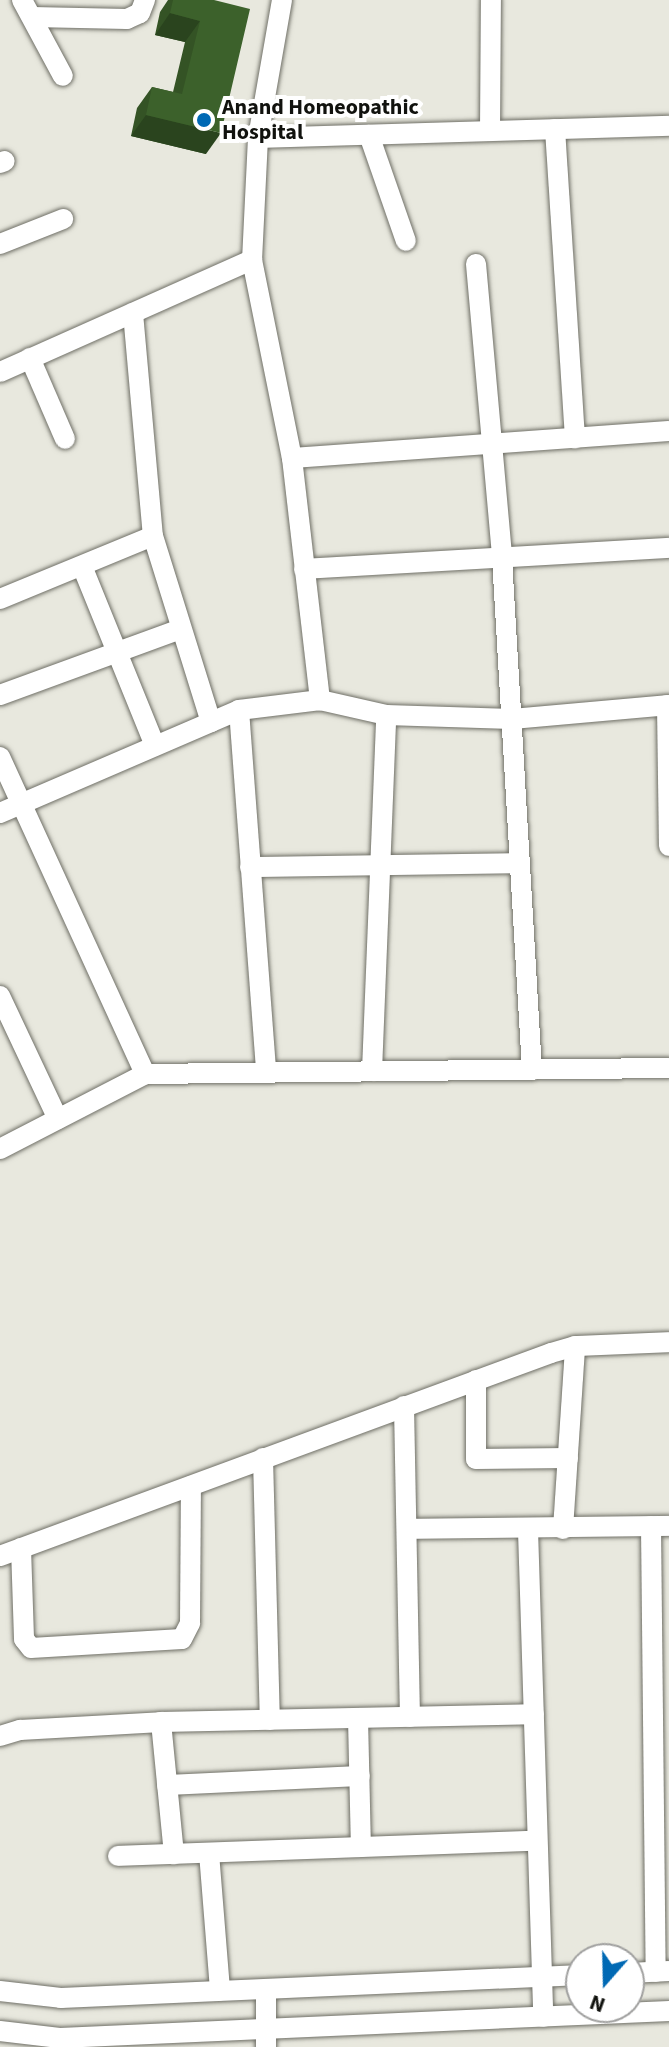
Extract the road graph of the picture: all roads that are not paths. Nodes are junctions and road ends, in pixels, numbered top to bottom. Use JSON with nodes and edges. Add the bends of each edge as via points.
{"nodes":[{"id":1,"x":145,"y":0,"type":"edge"},
{"id":2,"x":282,"y":0,"type":"edge"},
{"id":3,"x":491,"y":0,"type":"edge"},
{"id":4,"x":27,"y":9,"type":"edge"},
{"id":5,"x":63,"y":76,"type":"dead end"},
{"id":6,"x":669,"y":126,"type":"edge"},
{"id":7,"x":555,"y":129,"type":"junction"},
{"id":8,"x":490,"y":131,"type":"junction"},
{"id":9,"x":369,"y":135,"type":"junction"},
{"id":10,"x":258,"y":138,"type":"junction"},
{"id":11,"x":63,"y":219,"type":"dead end"},
{"id":12,"x":406,"y":241,"type":"dead end"},
{"id":13,"x":0,"y":244,"type":"edge"},
{"id":14,"x":252,"y":260,"type":"junction"},
{"id":15,"x":476,"y":264,"type":"dead end"},
{"id":16,"x":133,"y":313,"type":"junction"},
{"id":17,"x":30,"y":358,"type":"junction"},
{"id":18,"x":1,"y":368,"type":"edge"},
{"id":19,"x":669,"y":431,"type":"edge"},
{"id":20,"x":575,"y":438,"type":"junction"},
{"id":21,"x":65,"y":439,"type":"dead end"},
{"id":22,"x":493,"y":444,"type":"junction"},
{"id":23,"x":292,"y":458,"type":"junction"},
{"id":24,"x":153,"y":536,"type":"junction"},
{"id":25,"x":669,"y":548,"type":"edge"},
{"id":26,"x":502,"y":558,"type":"junction"},
{"id":27,"x":82,"y":566,"type":"junction"},
{"id":28,"x":304,"y":569,"type":"junction"},
{"id":29,"x":0,"y":599,"type":"edge"},
{"id":30,"x":180,"y":629,"type":"junction"},
{"id":31,"x":119,"y":650,"type":"junction"},
{"id":32,"x":0,"y":695,"type":"edge"},
{"id":33,"x":320,"y":700,"type":"junction"},
{"id":34,"x":668,"y":705,"type":"edge"},
{"id":35,"x":239,"y":710,"type":"junction"},
{"id":36,"x":386,"y":715,"type":"junction"},
{"id":37,"x":512,"y":719,"type":"junction"},
{"id":38,"x":211,"y":722,"type":"junction"},
{"id":39,"x":155,"y":746,"type":"junction"},
{"id":40,"x":0,"y":757,"type":"edge"},
{"id":41,"x":9,"y":809,"type":"edge"},
{"id":42,"x":669,"y":846,"type":"edge"},
{"id":43,"x":520,"y":863,"type":"junction"},
{"id":44,"x":380,"y":865,"type":"junction"},
{"id":45,"x":250,"y":867,"type":"junction"},
{"id":46,"x":0,"y":996,"type":"edge"},
{"id":47,"x":669,"y":1068,"type":"edge"},
{"id":48,"x":532,"y":1070,"type":"junction"},
{"id":49,"x":372,"y":1071,"type":"junction"},
{"id":50,"x":266,"y":1072,"type":"junction"},
{"id":51,"x":145,"y":1074,"type":"junction"},
{"id":52,"x":58,"y":1119,"type":"junction"},
{"id":53,"x":0,"y":1149,"type":"edge"},
{"id":54,"x":661,"y":1342,"type":"edge"},
{"id":55,"x":575,"y":1346,"type":"junction"},
{"id":56,"x":669,"y":1362,"type":"edge"},
{"id":57,"x":476,"y":1380,"type":"junction"},
{"id":58,"x":404,"y":1406,"type":"junction"},
{"id":59,"x":263,"y":1458,"type":"junction"},
{"id":60,"x":568,"y":1458,"type":"junction"},
{"id":61,"x":191,"y":1486,"type":"junction"},
{"id":62,"x":660,"y":1526,"type":"edge"},
{"id":63,"x":407,"y":1529,"type":"junction"},
{"id":64,"x":563,"y":1529,"type":"junction"},
{"id":65,"x":528,"y":1530,"type":"junction"},
{"id":66,"x":21,"y":1548,"type":"junction"},
{"id":67,"x":0,"y":1556,"type":"edge"},
{"id":68,"x":534,"y":1714,"type":"junction"},
{"id":69,"x":410,"y":1717,"type":"junction"},
{"id":70,"x":358,"y":1718,"type":"junction"},
{"id":71,"x":270,"y":1720,"type":"junction"},
{"id":72,"x":161,"y":1722,"type":"junction"},
{"id":73,"x":0,"y":1736,"type":"edge"},
{"id":74,"x":360,"y":1776,"type":"junction"},
{"id":75,"x":167,"y":1785,"type":"junction"},
{"id":76,"x":537,"y":1841,"type":"junction"},
{"id":77,"x":361,"y":1847,"type":"junction"},
{"id":78,"x":209,"y":1853,"type":"junction"},
{"id":79,"x":174,"y":1854,"type":"junction"},
{"id":80,"x":118,"y":1856,"type":"dead end"},
{"id":81,"x":662,"y":1972,"type":"edge"},
{"id":82,"x":565,"y":1976,"type":"edge"},
{"id":83,"x":542,"y":1977,"type":"junction"},
{"id":84,"x":266,"y":1990,"type":"junction"},
{"id":85,"x":0,"y":1991,"type":"edge"},
{"id":86,"x":220,"y":1991,"type":"junction"},
{"id":87,"x":669,"y":2011,"type":"edge"},
{"id":88,"x":543,"y":2017,"type":"junction"},
{"id":89,"x":0,"y":2031,"type":"edge"},
{"id":90,"x":268,"y":2038,"type":"edge"}],
"edges":[{"from":1,"to":4,"type":"street","via":[[140,13],[127,19]]},
{"from":2,"to":10,"type":"street"},
{"from":3,"to":8,"type":"street"},
{"from":4,"to":5,"type":"street"},
{"from":6,"to":7,"type":"street"},
{"from":7,"to":8,"type":"street"},
{"from":7,"to":20,"type":"street"},
{"from":8,"to":9,"type":"street"},
{"from":9,"to":10,"type":"street"},
{"from":9,"to":12,"type":"street"},
{"from":10,"to":14,"type":"street"},
{"from":11,"to":13,"type":"street"},
{"from":14,"to":16,"type":"street"},
{"from":14,"to":23,"type":"street"},
{"from":15,"to":22,"type":"street"},
{"from":16,"to":17,"type":"street"},
{"from":16,"to":24,"type":"street"},
{"from":17,"to":18,"type":"street"},
{"from":17,"to":21,"type":"street"},
{"from":19,"to":20,"type":"street"},
{"from":20,"to":22,"type":"street"},
{"from":22,"to":23,"type":"street"},
{"from":22,"to":26,"type":"street"},
{"from":23,"to":28,"type":"street"},
{"from":24,"to":27,"type":"street"},
{"from":24,"to":30,"type":"street"},
{"from":25,"to":26,"type":"street"},
{"from":26,"to":28,"type":"street"},
{"from":26,"to":37,"type":"street"},
{"from":27,"to":29,"type":"street"},
{"from":27,"to":31,"type":"street"},
{"from":28,"to":33,"type":"street"},
{"from":30,"to":31,"type":"street"},
{"from":30,"to":38,"type":"street"},
{"from":31,"to":32,"type":"street"},
{"from":31,"to":39,"type":"street"},
{"from":33,"to":35,"type":"street"},
{"from":33,"to":36,"type":"street"},
{"from":34,"to":37,"type":"street"},
{"from":34,"to":42,"type":"street"},
{"from":35,"to":38,"type":"street"},
{"from":35,"to":45,"type":"street"},
{"from":36,"to":37,"type":"street"},
{"from":36,"to":44,"type":"street"},
{"from":37,"to":43,"type":"street"},
{"from":38,"to":39,"type":"street"},
{"from":39,"to":41,"type":"street"},
{"from":40,"to":41,"type":"street"},
{"from":41,"to":51,"type":"street"},
{"from":43,"to":44,"type":"street"},
{"from":43,"to":48,"type":"street"},
{"from":44,"to":45,"type":"street"},
{"from":44,"to":49,"type":"street"},
{"from":45,"to":50,"type":"street"},
{"from":46,"to":52,"type":"street"},
{"from":47,"to":48,"type":"street"},
{"from":48,"to":49,"type":"street"},
{"from":49,"to":50,"type":"street"},
{"from":50,"to":51,"type":"street"},
{"from":51,"to":52,"type":"street"},
{"from":52,"to":53,"type":"street"},
{"from":54,"to":55,"type":"street"},
{"from":54,"to":56,"type":"street"},
{"from":55,"to":57,"type":"street"},
{"from":55,"to":60,"type":"street"},
{"from":57,"to":58,"type":"street"},
{"from":57,"to":60,"type":"street","via":[[476,1459]]},
{"from":58,"to":59,"type":"street"},
{"from":58,"to":63,"type":"street"},
{"from":59,"to":61,"type":"street"},
{"from":59,"to":71,"type":"street"},
{"from":60,"to":64,"type":"street"},
{"from":61,"to":66,"type":"street"},
{"from":61,"to":66,"type":"street","via":[[190,1623],[182,1639],[31,1648],[24,1639]]},
{"from":62,"to":64,"type":"street"},
{"from":62,"to":81,"type":"street"},
{"from":63,"to":65,"type":"street"},
{"from":63,"to":69,"type":"street"},
{"from":64,"to":65,"type":"street"},
{"from":65,"to":68,"type":"street"},
{"from":66,"to":67,"type":"street"},
{"from":68,"to":69,"type":"street"},
{"from":68,"to":76,"type":"street"},
{"from":69,"to":70,"type":"street"},
{"from":70,"to":71,"type":"street"},
{"from":70,"to":74,"type":"street"},
{"from":71,"to":72,"type":"street"},
{"from":72,"to":73,"type":"street","via":[[20,1730]]},
{"from":72,"to":75,"type":"street"},
{"from":74,"to":75,"type":"street"},
{"from":74,"to":77,"type":"street"},
{"from":75,"to":79,"type":"street"},
{"from":76,"to":77,"type":"street"},
{"from":76,"to":83,"type":"street"},
{"from":77,"to":78,"type":"street"},
{"from":78,"to":79,"type":"street"},
{"from":78,"to":86,"type":"street"},
{"from":79,"to":80,"type":"street"},
{"from":82,"to":83,"type":"street"},
{"from":83,"to":84,"type":"street"},
{"from":83,"to":88,"type":"street"},
{"from":84,"to":86,"type":"street"},
{"from":84,"to":90,"type":"street"},
{"from":85,"to":86,"type":"street","via":[[61,1998]]},
{"from":87,"to":88,"type":"street"},
{"from":88,"to":90,"type":"street"},
{"from":89,"to":90,"type":"street","via":[[60,2038]]}]}
